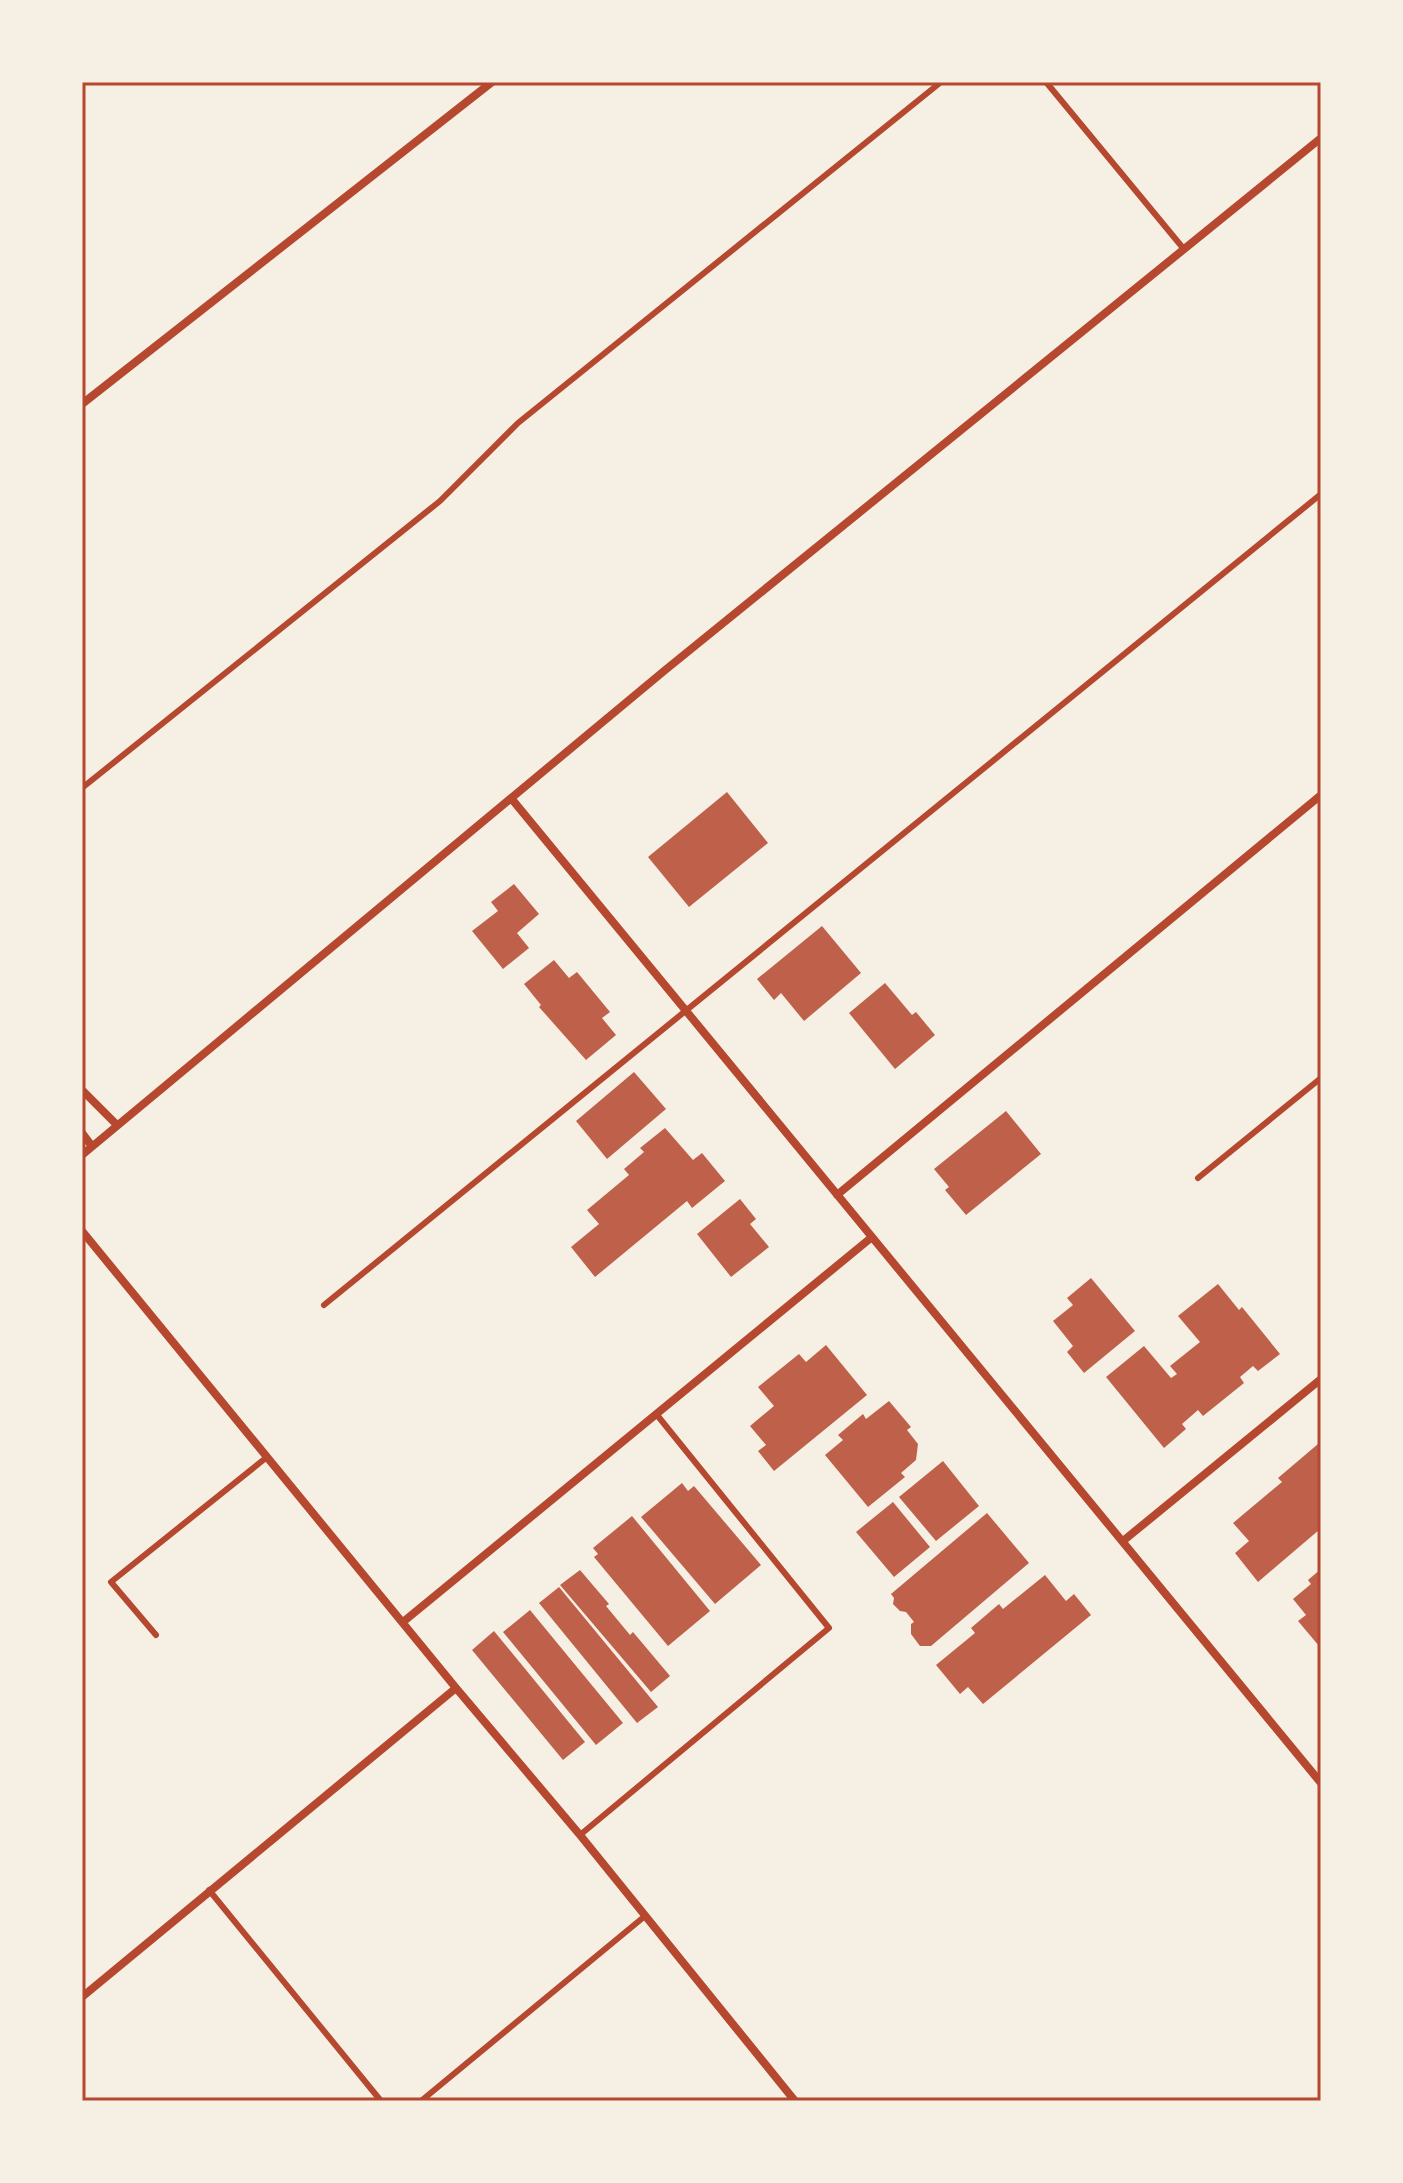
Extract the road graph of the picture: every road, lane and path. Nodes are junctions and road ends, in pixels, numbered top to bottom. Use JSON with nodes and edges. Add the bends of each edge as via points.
{"nodes":[{"id":1,"x":492,"y":82,"type":"edge"},
{"id":2,"x":941,"y":82,"type":"edge"},
{"id":3,"x":1046,"y":82,"type":"edge"},
{"id":4,"x":1321,"y":138,"type":"edge"},
{"id":5,"x":1183,"y":248,"type":"junction"},
{"id":6,"x":82,"y":404,"type":"edge"},
{"id":7,"x":1321,"y":494,"type":"edge"},
{"id":8,"x":82,"y":788,"type":"edge"},
{"id":9,"x":1321,"y":795,"type":"edge"},
{"id":10,"x":511,"y":798,"type":"junction"},
{"id":11,"x":686,"y":1012,"type":"junction"},
{"id":12,"x":1321,"y":1078,"type":"edge"},
{"id":13,"x":82,"y":1090,"type":"edge"},
{"id":14,"x":116,"y":1124,"type":"junction"},
{"id":15,"x":82,"y":1133,"type":"edge"},
{"id":16,"x":91,"y":1145,"type":"junction"},
{"id":17,"x":82,"y":1155,"type":"edge"},
{"id":18,"x":1198,"y":1178,"type":"dead end"},
{"id":19,"x":837,"y":1195,"type":"junction"},
{"id":20,"x":82,"y":1231,"type":"edge"},
{"id":21,"x":872,"y":1237,"type":"junction"},
{"id":22,"x":324,"y":1305,"type":"dead end"},
{"id":23,"x":1321,"y":1379,"type":"edge"},
{"id":24,"x":657,"y":1415,"type":"junction"},
{"id":25,"x":267,"y":1457,"type":"junction"},
{"id":26,"x":1123,"y":1541,"type":"junction"},
{"id":27,"x":403,"y":1622,"type":"junction"},
{"id":28,"x":156,"y":1635,"type":"dead end"},
{"id":29,"x":456,"y":1688,"type":"junction"},
{"id":30,"x":1321,"y":1783,"type":"edge"},
{"id":31,"x":580,"y":1835,"type":"junction"},
{"id":32,"x":209,"y":1890,"type":"junction"},
{"id":33,"x":645,"y":1916,"type":"junction"},
{"id":34,"x":82,"y":1997,"type":"edge"},
{"id":35,"x":381,"y":2101,"type":"edge"},
{"id":36,"x":421,"y":2101,"type":"edge"},
{"id":37,"x":795,"y":2101,"type":"edge"}],
"edges":[{"from":1,"to":6,"type":"street"},
{"from":2,"to":8,"type":"lane","via":[[518,423],[440,501]]},
{"from":3,"to":5,"type":"lane"},
{"from":4,"to":5,"type":"street"},
{"from":5,"to":10,"type":"street"},
{"from":7,"to":11,"type":"lane"},
{"from":9,"to":19,"type":"street"},
{"from":10,"to":11,"type":"street"},
{"from":10,"to":14,"type":"street"},
{"from":11,"to":19,"type":"street"},
{"from":11,"to":22,"type":"lane"},
{"from":12,"to":18,"type":"lane"},
{"from":13,"to":14,"type":"street"},
{"from":14,"to":16,"type":"street"},
{"from":15,"to":16,"type":"street"},
{"from":16,"to":17,"type":"street"},
{"from":19,"to":21,"type":"street"},
{"from":20,"to":25,"type":"street"},
{"from":21,"to":24,"type":"street"},
{"from":21,"to":26,"type":"street"},
{"from":23,"to":26,"type":"street"},
{"from":24,"to":27,"type":"street"},
{"from":24,"to":31,"type":"lane","via":[[829,1628]]},
{"from":25,"to":27,"type":"street"},
{"from":25,"to":28,"type":"lane","via":[[111,1582]]},
{"from":26,"to":30,"type":"street"},
{"from":27,"to":29,"type":"street"},
{"from":29,"to":31,"type":"street"},
{"from":29,"to":32,"type":"street"},
{"from":31,"to":33,"type":"street"},
{"from":32,"to":34,"type":"street"},
{"from":32,"to":35,"type":"lane"},
{"from":33,"to":36,"type":"lane"},
{"from":33,"to":37,"type":"street"}]}
